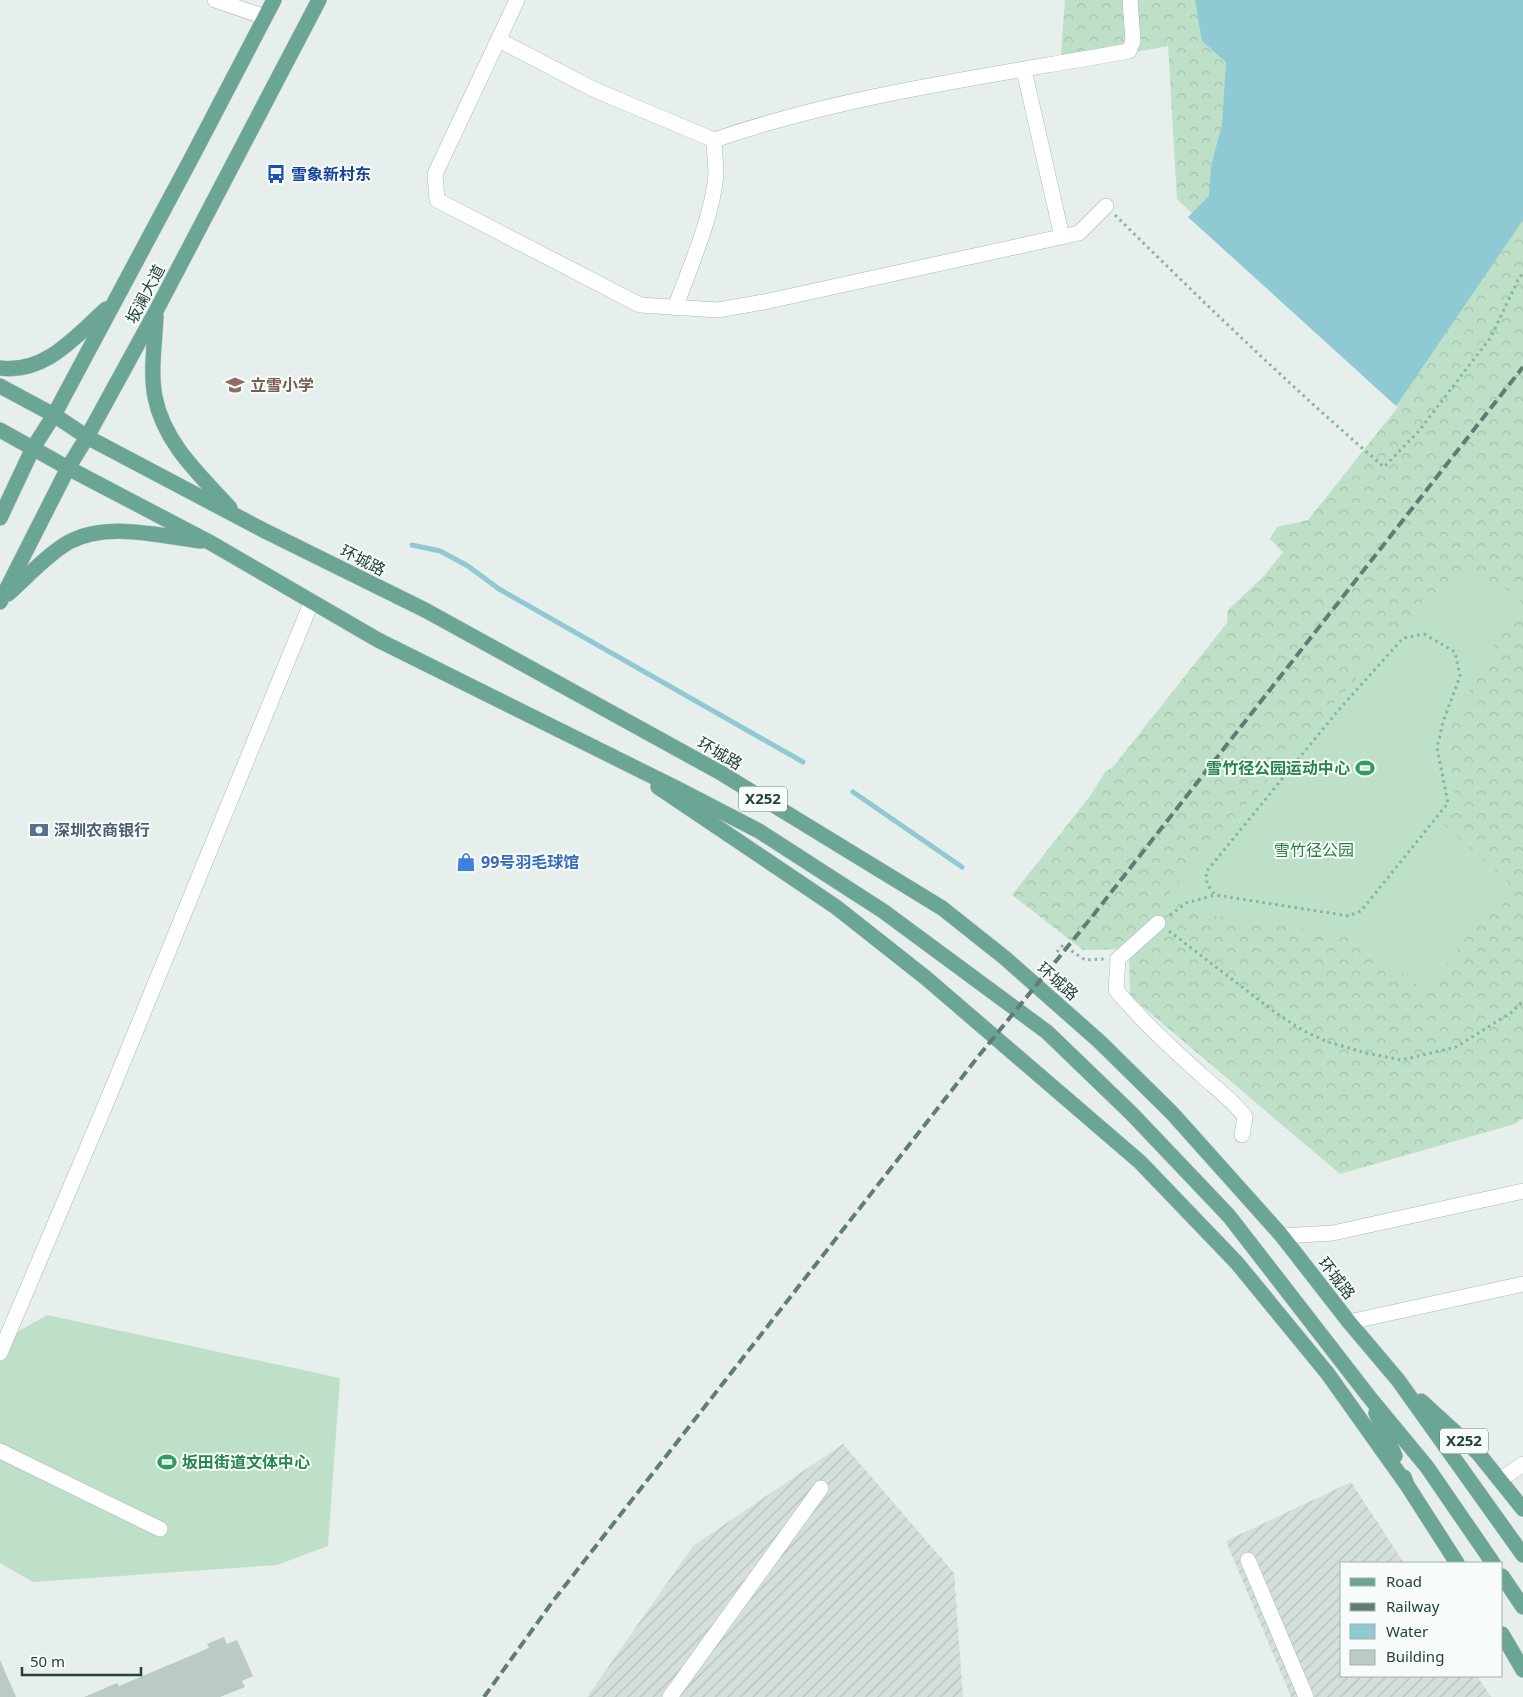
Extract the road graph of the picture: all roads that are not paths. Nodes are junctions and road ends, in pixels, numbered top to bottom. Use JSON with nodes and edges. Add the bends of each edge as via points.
{"nodes":[{"id":1,"x":215,"y":0,"type":"edge"},
{"id":2,"x":274,"y":0,"type":"edge"},
{"id":3,"x":319,"y":0,"type":"edge"},
{"id":4,"x":517,"y":0,"type":"edge"},
{"id":5,"x":1130,"y":0,"type":"edge"},
{"id":6,"x":265,"y":17,"type":"junction"},
{"id":7,"x":499,"y":40,"type":"junction"},
{"id":8,"x":1024,"y":70,"type":"junction"},
{"id":9,"x":714,"y":140,"type":"junction"},
{"id":10,"x":1106,"y":206,"type":"road end"},
{"id":11,"x":1062,"y":237,"type":"junction"},
{"id":12,"x":114,"y":302,"type":"junction"},
{"id":13,"x":675,"y":308,"type":"junction"},
{"id":14,"x":156,"y":311,"type":"junction"},
{"id":15,"x":0,"y":368,"type":"edge"},
{"id":16,"x":0,"y":386,"type":"edge"},
{"id":17,"x":54,"y":415,"type":"junction"},
{"id":18,"x":0,"y":430,"type":"edge"},
{"id":19,"x":87,"y":437,"type":"junction"},
{"id":20,"x":33,"y":448,"type":"junction"},
{"id":21,"x":68,"y":468,"type":"junction"},
{"id":22,"x":237,"y":516,"type":"junction"},
{"id":23,"x":0,"y":518,"type":"edge"},
{"id":24,"x":211,"y":542,"type":"junction"},
{"id":25,"x":1,"y":601,"type":"edge"},
{"id":26,"x":312,"y":601,"type":"junction"},
{"id":27,"x":600,"y":750,"type":"junction"},
{"id":28,"x":1158,"y":923,"type":"road end"},
{"id":29,"x":1242,"y":1135,"type":"dead end"},
{"id":30,"x":1523,"y":1191,"type":"edge"},
{"id":31,"x":1282,"y":1236,"type":"junction"},
{"id":32,"x":1523,"y":1284,"type":"edge"},
{"id":33,"x":1349,"y":1322,"type":"junction"},
{"id":34,"x":0,"y":1353,"type":"edge"},
{"id":35,"x":1398,"y":1380,"type":"junction"},
{"id":36,"x":1370,"y":1398,"type":"junction"},
{"id":37,"x":0,"y":1450,"type":"edge"},
{"id":38,"x":1523,"y":1464,"type":"edge"},
{"id":39,"x":1500,"y":1480,"type":"junction"},
{"id":40,"x":1407,"y":1485,"type":"junction"},
{"id":41,"x":822,"y":1488,"type":"dead end"},
{"id":42,"x":1523,"y":1508,"type":"edge"},
{"id":43,"x":160,"y":1529,"type":"dead end"},
{"id":44,"x":1523,"y":1555,"type":"edge"},
{"id":45,"x":1248,"y":1560,"type":"dead end"},
{"id":46,"x":1456,"y":1562,"type":"edge"},
{"id":47,"x":1492,"y":1562,"type":"edge"},
{"id":48,"x":1503,"y":1577,"type":"edge"},
{"id":49,"x":1523,"y":1607,"type":"edge"},
{"id":50,"x":1503,"y":1636,"type":"edge"},
{"id":51,"x":1523,"y":1670,"type":"edge"},
{"id":52,"x":670,"y":1697,"type":"edge"},
{"id":53,"x":1306,"y":1697,"type":"edge"}],
"edges":[{"from":1,"to":6,"type":"street"},
{"from":2,"to":6,"type":"main road","name":"坂澜大道"},
{"from":3,"to":14,"type":"main road","name":"坂澜大道"},
{"from":4,"to":7,"type":"street"},
{"from":5,"to":8,"type":"street","via":[[1134,40],[1129,51]]},
{"from":6,"to":12,"type":"main road","name":"坂澜大道"},
{"from":7,"to":9,"type":"street","via":[[593,89]]},
{"from":7,"to":13,"type":"street","via":[[435,174],[437,200],[640,305]]},
{"from":8,"to":9,"type":"street","via":[[866,98],[757,125]]},
{"from":8,"to":11,"type":"street"},
{"from":9,"to":13,"type":"street","via":[[716,174],[708,214]]},
{"from":10,"to":11,"type":"street","via":[[1078,233]]},
{"from":11,"to":13,"type":"street","via":[[718,310]]},
{"from":12,"to":15,"type":"main road","via":[[57,353],[31,366]]},
{"from":12,"to":17,"type":"main road","name":"坂澜大道"},
{"from":14,"to":19,"type":"main road","name":"坂澜大道"},
{"from":14,"to":22,"type":"main road","via":[[155,397],[168,434],[180,453]]},
{"from":16,"to":17,"type":"main road","name":"环城路","number":"X252"},
{"from":17,"to":19,"type":"main road","name":"环城路","number":"X252"},
{"from":17,"to":20,"type":"main road","name":"坂澜大道"},
{"from":18,"to":20,"type":"main road","number":"X252"},
{"from":19,"to":21,"type":"main road","name":"坂澜大道"},
{"from":19,"to":22,"type":"main road","name":"环城路","number":"X252"},
{"from":20,"to":21,"type":"main road","number":"X252"},
{"from":20,"to":23,"type":"main road","name":"坂澜大道"},
{"from":21,"to":24,"type":"main road","number":"X252"},
{"from":21,"to":25,"type":"main road","name":"坂澜大道"},
{"from":22,"to":31,"type":"main road","name":"环城路","number":"X252","via":[[425,610],[712,768],[942,908],[1005,958],[1100,1042],[1172,1113]]},
{"from":24,"to":25,"type":"main road","via":[[121,530],[94,532],[57,550]]},
{"from":24,"to":26,"type":"main road","number":"X252"},
{"from":26,"to":27,"type":"main road","number":"X252","via":[[378,640]]},
{"from":26,"to":34,"type":"street"},
{"from":27,"to":36,"type":"main road","number":"X252","via":[[759,831],[883,911],[1047,1032],[1132,1114],[1229,1216]]},
{"from":27,"to":40,"type":"main road","via":[[836,907],[926,978],[1140,1162],[1243,1270],[1328,1374]]},
{"from":28,"to":29,"type":"street","via":[[1118,959],[1116,990],[1198,1072],[1235,1103],[1245,1117]]},
{"from":30,"to":31,"type":"street","via":[[1332,1234]]},
{"from":31,"to":33,"type":"main road","name":"环城路","number":"X252"},
{"from":32,"to":33,"type":"street"},
{"from":33,"to":35,"type":"main road","name":"环城路","number":"X252"},
{"from":35,"to":39,"type":"main road","number":"X252","via":[[1478,1453]]},
{"from":35,"to":44,"type":"main road"},
{"from":36,"to":40,"type":"main road"},
{"from":36,"to":47,"type":"main road","via":[[1427,1467]]},
{"from":37,"to":43,"type":"street"},
{"from":38,"to":39,"type":"street"},
{"from":39,"to":42,"type":"main road","number":"X252"},
{"from":40,"to":46,"type":"main road"},
{"from":41,"to":52,"type":"street"},
{"from":45,"to":53,"type":"street"},
{"from":48,"to":49,"type":"main road"},
{"from":50,"to":51,"type":"main road"}]}
